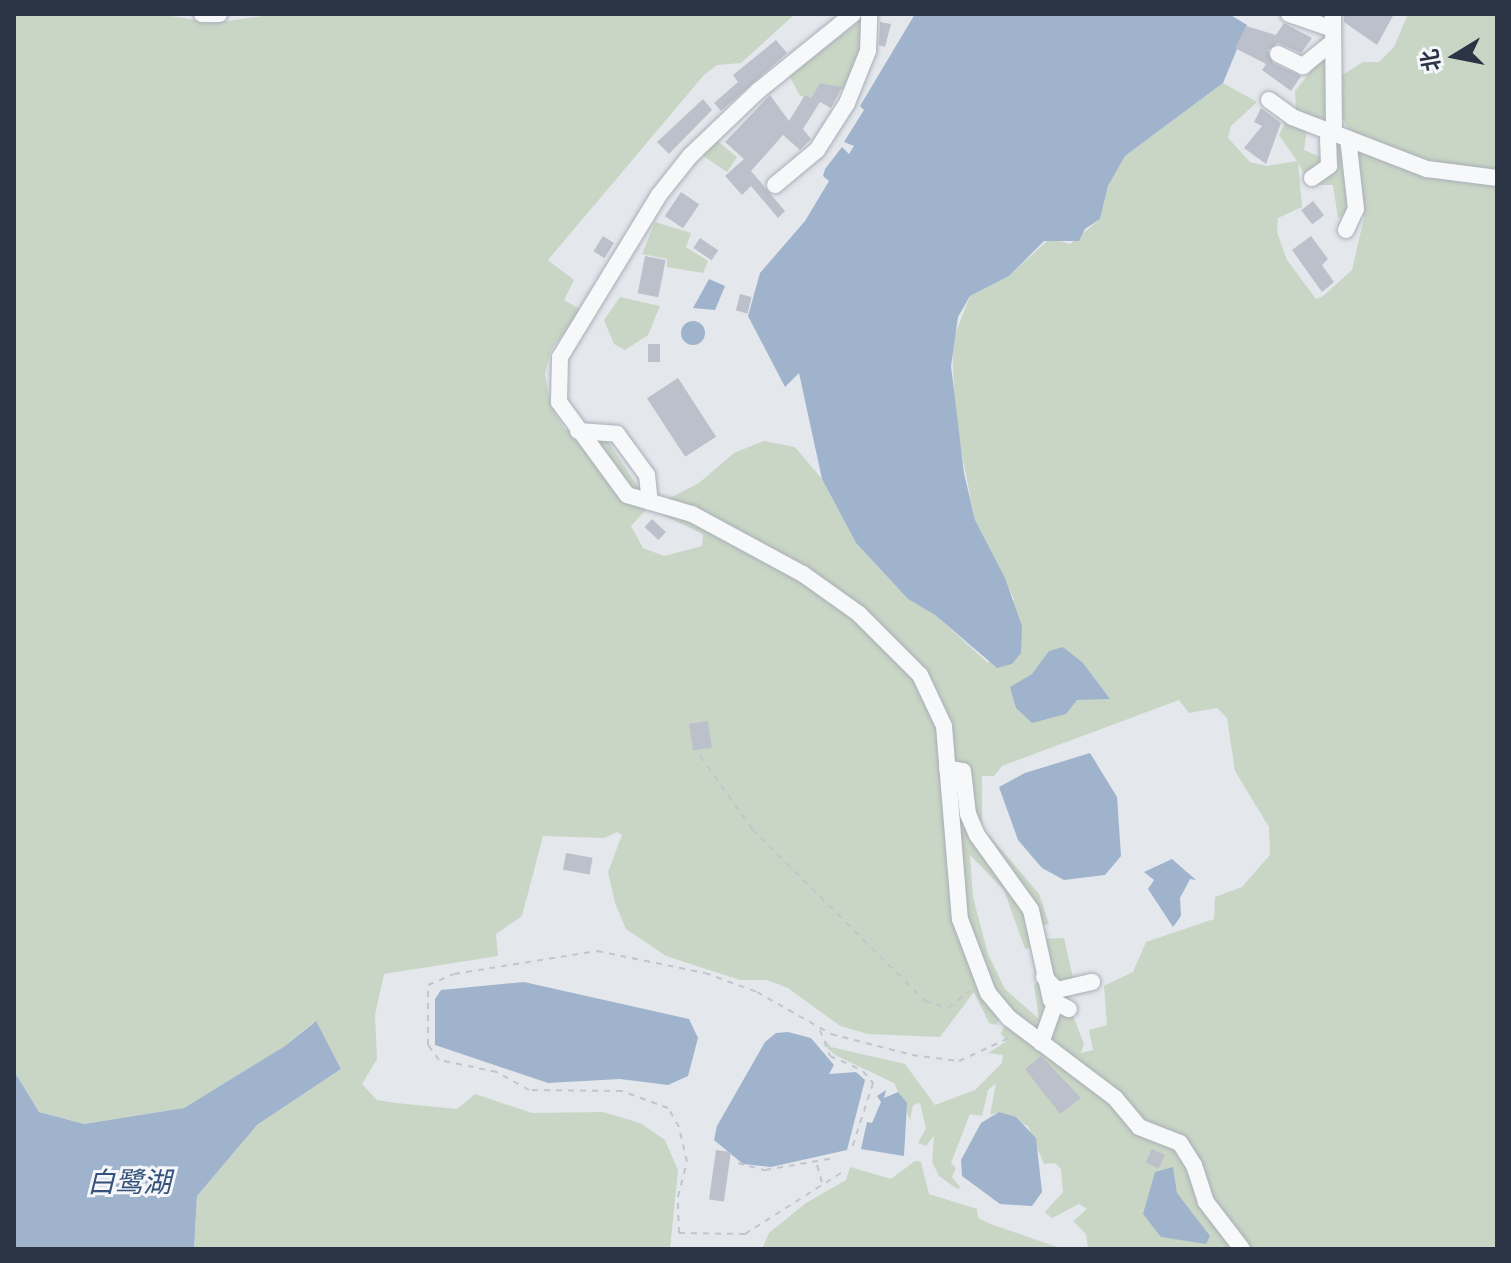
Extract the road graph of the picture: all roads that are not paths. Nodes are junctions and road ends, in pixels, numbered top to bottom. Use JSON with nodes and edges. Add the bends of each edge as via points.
{"nodes":[{"id":1,"x":202,"y":14,"type":"edge"},
{"id":2,"x":219,"y":14,"type":"edge"},
{"id":3,"x":853,"y":14,"type":"edge"},
{"id":4,"x":869,"y":14,"type":"edge"},
{"id":5,"x":1289,"y":14,"type":"edge"},
{"id":6,"x":1326,"y":31,"type":"edge"},
{"id":7,"x":1278,"y":54,"type":"dead end"},
{"id":8,"x":1269,"y":100,"type":"dead end"},
{"id":9,"x":1337,"y":134,"type":"junction"},
{"id":10,"x":1312,"y":178,"type":"dead end"},
{"id":11,"x":1497,"y":178,"type":"edge"},
{"id":12,"x":775,"y":185,"type":"dead end"},
{"id":13,"x":1346,"y":230,"type":"dead end"},
{"id":14,"x":578,"y":431,"type":"junction"},
{"id":15,"x":650,"y":502,"type":"junction"},
{"id":16,"x":947,"y":768,"type":"junction"},
{"id":17,"x":1044,"y":977,"type":"junction"},
{"id":18,"x":1092,"y":982,"type":"dead end"},
{"id":19,"x":1041,"y":1043,"type":"junction"},
{"id":20,"x":1242,"y":1249,"type":"edge"}],
"edges":[{"from":1,"to":2,"type":"street"},
{"from":3,"to":14,"type":"street","via":[[747,101],[690,156],[659,195],[560,357],[559,402]]},
{"from":4,"to":12,"type":"street","via":[[868,51],[847,103],[817,150]]},
{"from":5,"to":6,"type":"street"},
{"from":6,"to":7,"type":"street","via":[[1303,66]]},
{"from":6,"to":9,"type":"street"},
{"from":8,"to":9,"type":"street","via":[[1292,117]]},
{"from":9,"to":10,"type":"street","via":[[1329,166]]},
{"from":9,"to":11,"type":"street","via":[[1427,169]]},
{"from":9,"to":13,"type":"street","via":[[1356,209]]},
{"from":14,"to":15,"type":"street","via":[[627,495]]},
{"from":14,"to":15,"type":"street","via":[[617,434],[647,475]]},
{"from":15,"to":16,"type":"street","via":[[692,514],[728,533],[803,574],[859,614],[928,687],[944,726]]},
{"from":16,"to":17,"type":"street","via":[[963,771],[968,814],[977,835],[1031,910]]},
{"from":16,"to":19,"type":"street","via":[[960,919],[981,979]]},
{"from":17,"to":18,"type":"street","via":[[1057,990]]},
{"from":17,"to":19,"type":"street","via":[[1062,1007]]},
{"from":19,"to":20,"type":"street","via":[[1115,1098],[1139,1127],[1180,1143],[1206,1202]]}]}
